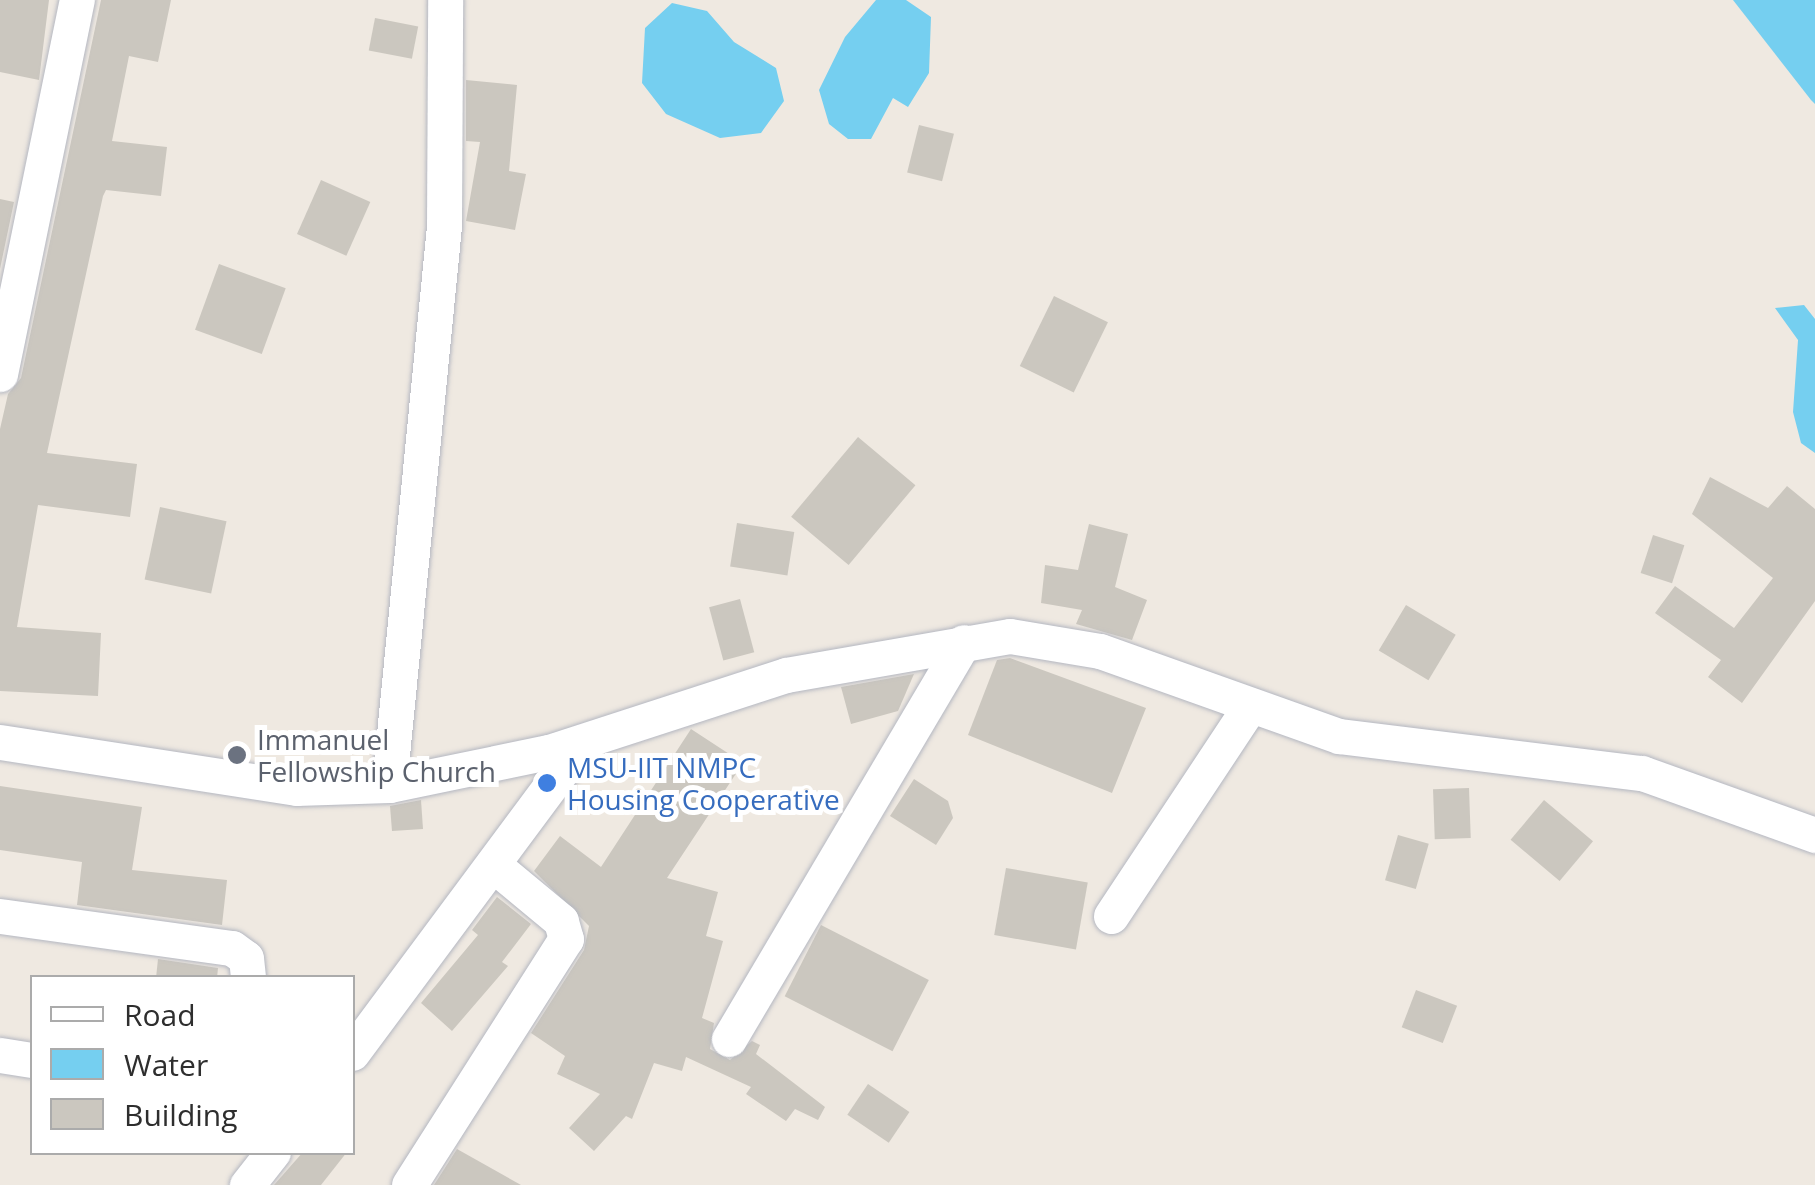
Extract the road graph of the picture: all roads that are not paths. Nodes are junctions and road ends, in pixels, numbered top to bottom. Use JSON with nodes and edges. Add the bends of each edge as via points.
{"nodes":[{"id":1,"x":77,"y":0,"type":"edge"},
{"id":2,"x":444,"y":0,"type":"edge"},
{"id":3,"x":0,"y":374,"type":"edge"},
{"id":4,"x":964,"y":642,"type":"junction"},
{"id":5,"x":1250,"y":706,"type":"junction"},
{"id":6,"x":0,"y":742,"type":"edge"},
{"id":7,"x":583,"y":742,"type":"junction"},
{"id":8,"x":389,"y":786,"type":"junction"},
{"id":9,"x":1815,"y":835,"type":"edge"},
{"id":10,"x":496,"y":867,"type":"junction"},
{"id":11,"x":0,"y":916,"type":"edge"},
{"id":12,"x":1111,"y":916,"type":"dead end"},
{"id":13,"x":248,"y":975,"type":"edge"},
{"id":14,"x":728,"y":1039,"type":"dead end"},
{"id":15,"x":355,"y":1049,"type":"edge"},
{"id":16,"x":0,"y":1056,"type":"edge"},
{"id":17,"x":30,"y":1060,"type":"edge"},
{"id":18,"x":271,"y":1155,"type":"edge"},
{"id":19,"x":247,"y":1185,"type":"edge"},
{"id":20,"x":409,"y":1185,"type":"edge"}],
"edges":[{"from":1,"to":3,"type":"street"},
{"from":2,"to":8,"type":"street","via":[[444,226]]},
{"from":4,"to":5,"type":"street","via":[[1010,636],[1060,640]]},
{"from":4,"to":7,"type":"street","via":[[786,675]]},
{"from":4,"to":14,"type":"street"},
{"from":5,"to":9,"type":"street","via":[[1339,736],[1642,774]]},
{"from":5,"to":12,"type":"street"},
{"from":6,"to":8,"type":"street","via":[[296,788]]},
{"from":7,"to":8,"type":"street"},
{"from":7,"to":10,"type":"street"},
{"from":10,"to":15,"type":"street"},
{"from":10,"to":20,"type":"street","via":[[561,920],[566,939]]},
{"from":11,"to":13,"type":"street","via":[[232,948],[246,958]]},
{"from":16,"to":17,"type":"street"},
{"from":18,"to":19,"type":"street"}]}
